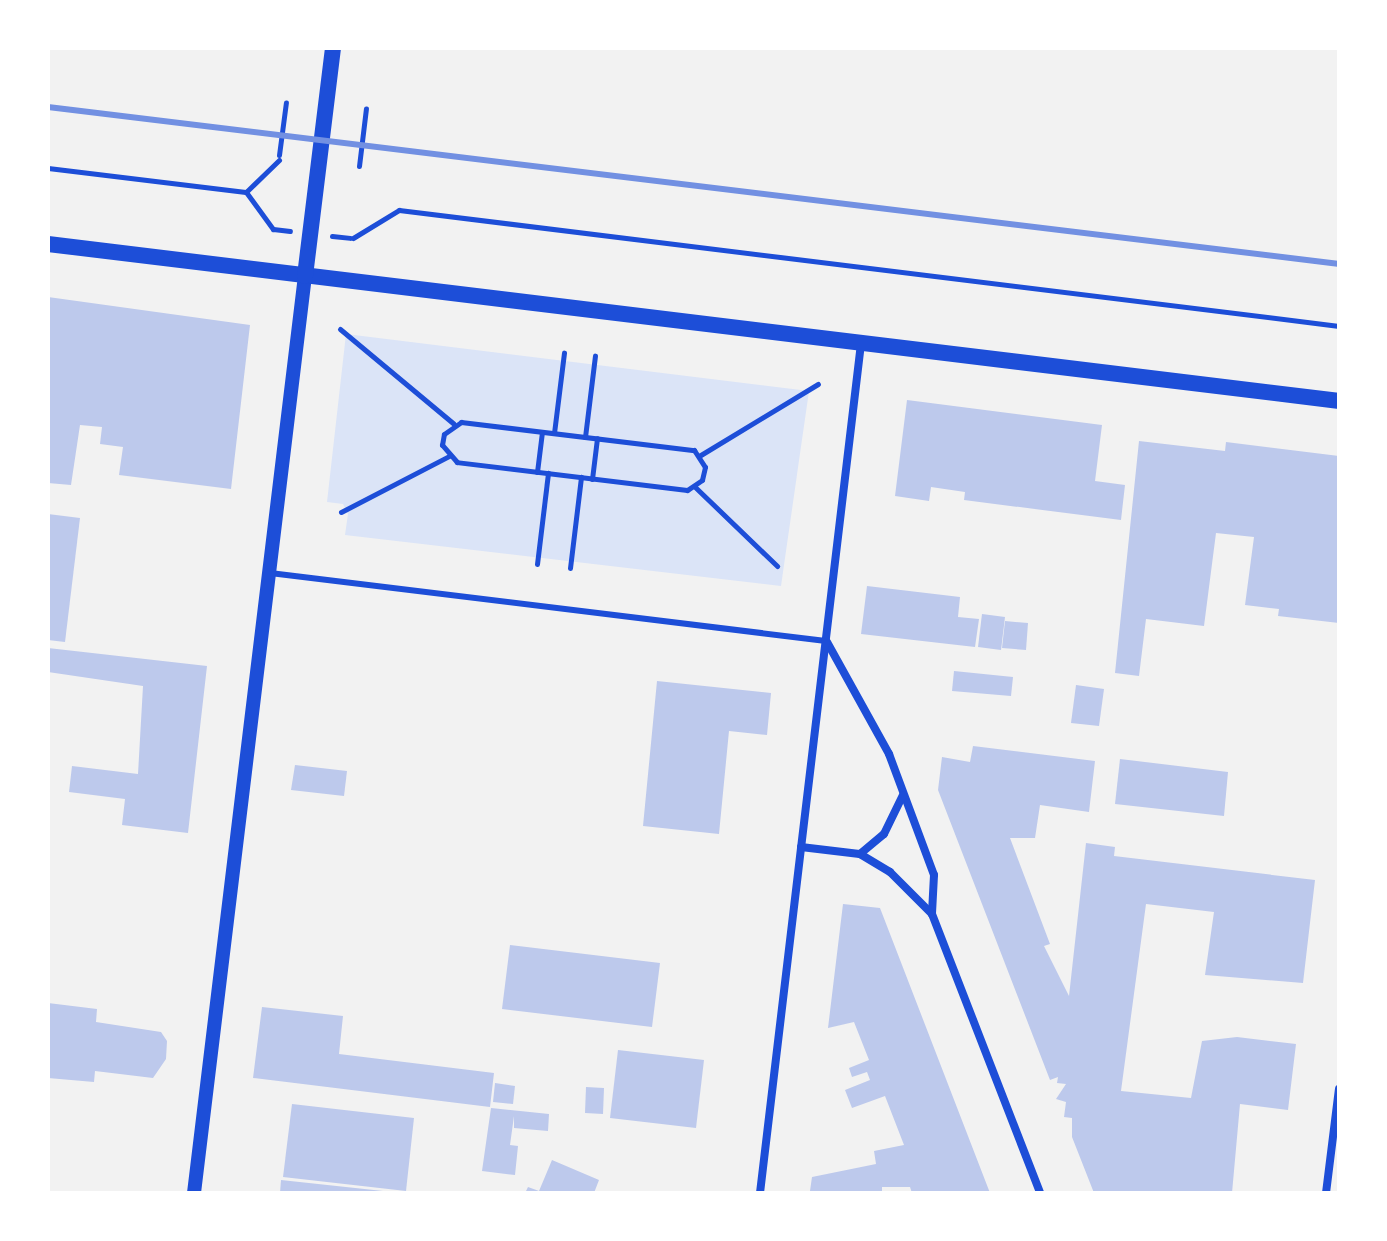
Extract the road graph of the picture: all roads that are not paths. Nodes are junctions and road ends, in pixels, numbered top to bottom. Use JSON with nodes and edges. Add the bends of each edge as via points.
{"nodes":[{"id":1,"x":333,"y":48,"type":"edge"},
{"id":2,"x":48,"y":244,"type":"edge"},
{"id":3,"x":305,"y":276,"type":"junction"},
{"id":4,"x":861,"y":344,"type":"junction"},
{"id":5,"x":1339,"y":401,"type":"edge"},
{"id":6,"x":269,"y":573,"type":"junction"},
{"id":7,"x":826,"y":641,"type":"junction"},
{"id":8,"x":904,"y":795,"type":"junction"},
{"id":9,"x":801,"y":847,"type":"junction"},
{"id":10,"x":860,"y":854,"type":"junction"},
{"id":11,"x":932,"y":914,"type":"junction"},
{"id":12,"x":1339,"y":1089,"type":"edge"},
{"id":13,"x":194,"y":1193,"type":"edge"},
{"id":14,"x":760,"y":1193,"type":"edge"},
{"id":15,"x":1040,"y":1193,"type":"edge"},
{"id":16,"x":1326,"y":1193,"type":"edge"}],
"edges":[{"from":1,"to":3,"type":"main road"},
{"from":2,"to":3,"type":"main road"},
{"from":3,"to":4,"type":"main road"},
{"from":3,"to":6,"type":"street"},
{"from":4,"to":5,"type":"main road"},
{"from":4,"to":7,"type":"street"},
{"from":6,"to":7,"type":"lane"},
{"from":6,"to":13,"type":"street"},
{"from":7,"to":8,"type":"street","via":[[889,754]]},
{"from":7,"to":9,"type":"street"},
{"from":8,"to":10,"type":"street","via":[[884,834]]},
{"from":8,"to":11,"type":"street","via":[[934,875]]},
{"from":9,"to":10,"type":"street"},
{"from":9,"to":14,"type":"street"},
{"from":10,"to":11,"type":"street","via":[[890,872]]},
{"from":11,"to":15,"type":"street"},
{"from":12,"to":16,"type":"street"}]}
